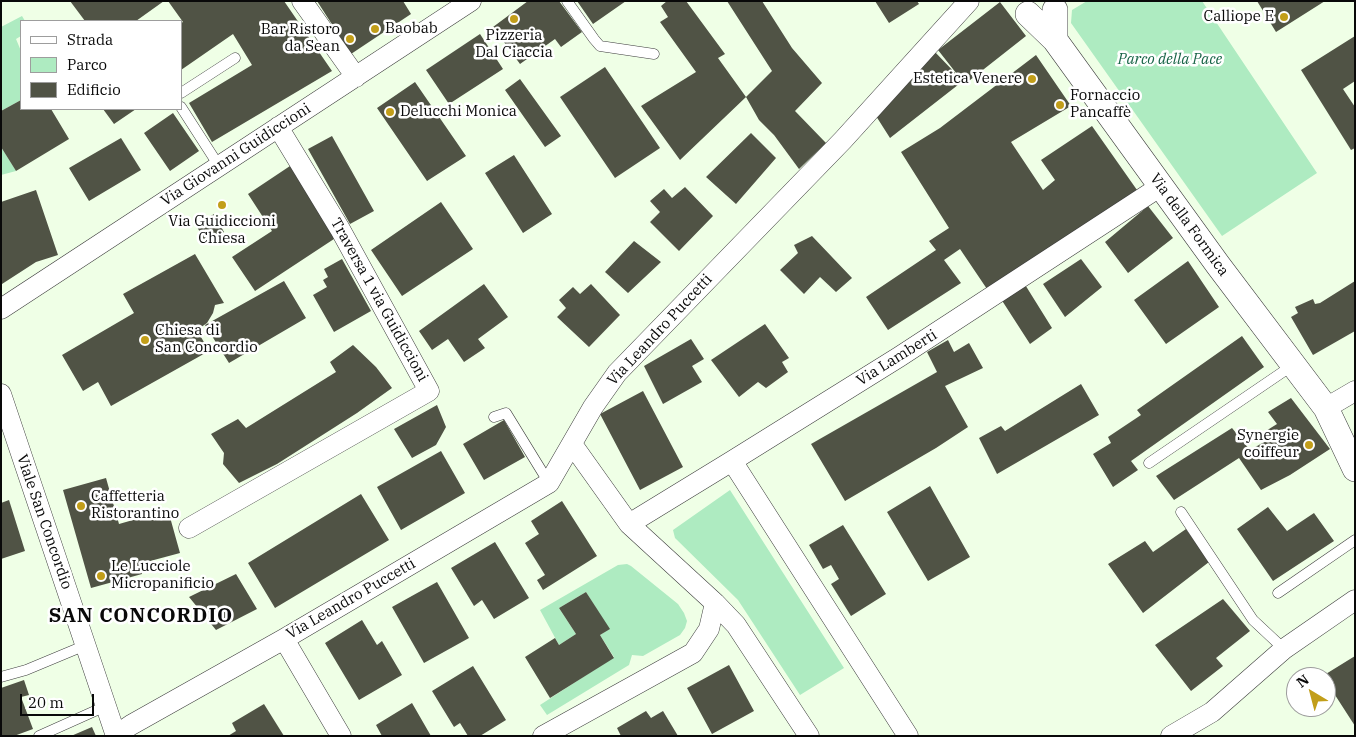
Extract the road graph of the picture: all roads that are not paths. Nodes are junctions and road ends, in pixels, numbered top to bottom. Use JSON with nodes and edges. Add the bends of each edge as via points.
{"nodes":[{"id":1,"x":302,"y":1,"type":"edge"},
{"id":2,"x":471,"y":1,"type":"edge"},
{"id":3,"x":567,"y":1,"type":"edge"},
{"id":4,"x":969,"y":1,"type":"edge"},
{"id":5,"x":1058,"y":6,"type":"edge"},
{"id":6,"x":1022,"y":7,"type":"edge"},
{"id":7,"x":1055,"y":40,"type":"junction"},
{"id":8,"x":654,"y":54,"type":"dead end"},
{"id":9,"x":235,"y":58,"type":"dead end"},
{"id":10,"x":356,"y":77,"type":"junction"},
{"id":11,"x":182,"y":92,"type":"edge"},
{"id":12,"x":182,"y":109,"type":"edge"},
{"id":13,"x":278,"y":127,"type":"junction"},
{"id":14,"x":219,"y":166,"type":"junction"},
{"id":15,"x":1161,"y":186,"type":"junction"},
{"id":16,"x":1,"y":309,"type":"edge"},
{"id":17,"x":1294,"y":364,"type":"junction"},
{"id":18,"x":1355,"y":391,"type":"edge"},
{"id":19,"x":1,"y":394,"type":"edge"},
{"id":20,"x":1326,"y":408,"type":"junction"},
{"id":21,"x":494,"y":417,"type":"dead end"},
{"id":22,"x":572,"y":444,"type":"junction"},
{"id":23,"x":732,"y":461,"type":"junction"},
{"id":24,"x":1149,"y":463,"type":"dead end"},
{"id":25,"x":1355,"y":469,"type":"edge"},
{"id":26,"x":549,"y":483,"type":"junction"},
{"id":27,"x":1181,"y":512,"type":"dead end"},
{"id":28,"x":629,"y":524,"type":"junction"},
{"id":29,"x":189,"y":528,"type":"dead end"},
{"id":30,"x":1355,"y":540,"type":"edge"},
{"id":31,"x":1278,"y":593,"type":"dead end"},
{"id":32,"x":1355,"y":600,"type":"edge"},
{"id":33,"x":715,"y":603,"type":"junction"},
{"id":34,"x":284,"y":638,"type":"junction"},
{"id":35,"x":86,"y":645,"type":"junction"},
{"id":36,"x":1284,"y":649,"type":"junction"},
{"id":37,"x":1,"y":677,"type":"edge"},
{"id":38,"x":106,"y":706,"type":"junction"},
{"id":39,"x":116,"y":735,"type":"edge"},
{"id":40,"x":39,"y":736,"type":"edge"},
{"id":41,"x":341,"y":736,"type":"edge"},
{"id":42,"x":543,"y":736,"type":"edge"},
{"id":43,"x":809,"y":736,"type":"edge"},
{"id":44,"x":908,"y":736,"type":"edge"},
{"id":45,"x":1171,"y":736,"type":"edge"}],
"edges":[{"from":1,"to":10,"type":"street"},
{"from":2,"to":10,"type":"street","name":"Via Giovanni Guidiccioni"},
{"from":3,"to":8,"type":"lane","via":[[600,46]]},
{"from":4,"to":22,"type":"street","name":"Via Leandro Puccetti","via":[[843,140],[617,372]]},
{"from":5,"to":6,"type":"street","via":[[1039,16]]},
{"from":5,"to":7,"type":"street"},
{"from":6,"to":7,"type":"street","name":"Via della Formica"},
{"from":7,"to":15,"type":"street","name":"Via della Formica"},
{"from":9,"to":11,"type":"lane"},
{"from":10,"to":13,"type":"street","name":"Via Giovanni Guidiccioni"},
{"from":12,"to":14,"type":"lane"},
{"from":13,"to":14,"type":"street","name":"Via Giovanni Guidiccioni"},
{"from":13,"to":29,"type":"street","name":"Traversa 1 via Guidiccioni","via":[[340,229],[429,391]]},
{"from":14,"to":16,"type":"street","name":"Via Giovanni Guidiccioni"},
{"from":15,"to":17,"type":"street","name":"Via della Formica"},
{"from":15,"to":23,"type":"street","name":"Via Lamberti","via":[[899,357]]},
{"from":17,"to":20,"type":"street","name":"Via della Formica"},
{"from":17,"to":24,"type":"lane"},
{"from":18,"to":20,"type":"street"},
{"from":19,"to":35,"type":"street","name":"Viale San Concordio"},
{"from":20,"to":25,"type":"street","name":"Via della Formica"},
{"from":21,"to":26,"type":"lane","via":[[506,413]]},
{"from":22,"to":26,"type":"street","name":"Via Leandro Puccetti"},
{"from":22,"to":28,"type":"street"},
{"from":23,"to":28,"type":"street","name":"Via Lamberti"},
{"from":23,"to":44,"type":"street"},
{"from":26,"to":34,"type":"street","name":"Via Leandro Puccetti"},
{"from":27,"to":36,"type":"lane","via":[[1253,620]]},
{"from":28,"to":33,"type":"street"},
{"from":30,"to":31,"type":"lane"},
{"from":32,"to":36,"type":"street"},
{"from":33,"to":42,"type":"street","via":[[709,629],[693,653]]},
{"from":33,"to":43,"type":"street","via":[[736,625]]},
{"from":34,"to":39,"type":"street","name":"Via Leandro Puccetti"},
{"from":34,"to":41,"type":"street"},
{"from":35,"to":37,"type":"lane"},
{"from":35,"to":38,"type":"street","name":"Viale San Concordio"},
{"from":36,"to":45,"type":"street","via":[[1212,712]]},
{"from":38,"to":39,"type":"street","name":"Viale San Concordio"},
{"from":38,"to":40,"type":"lane"}]}
